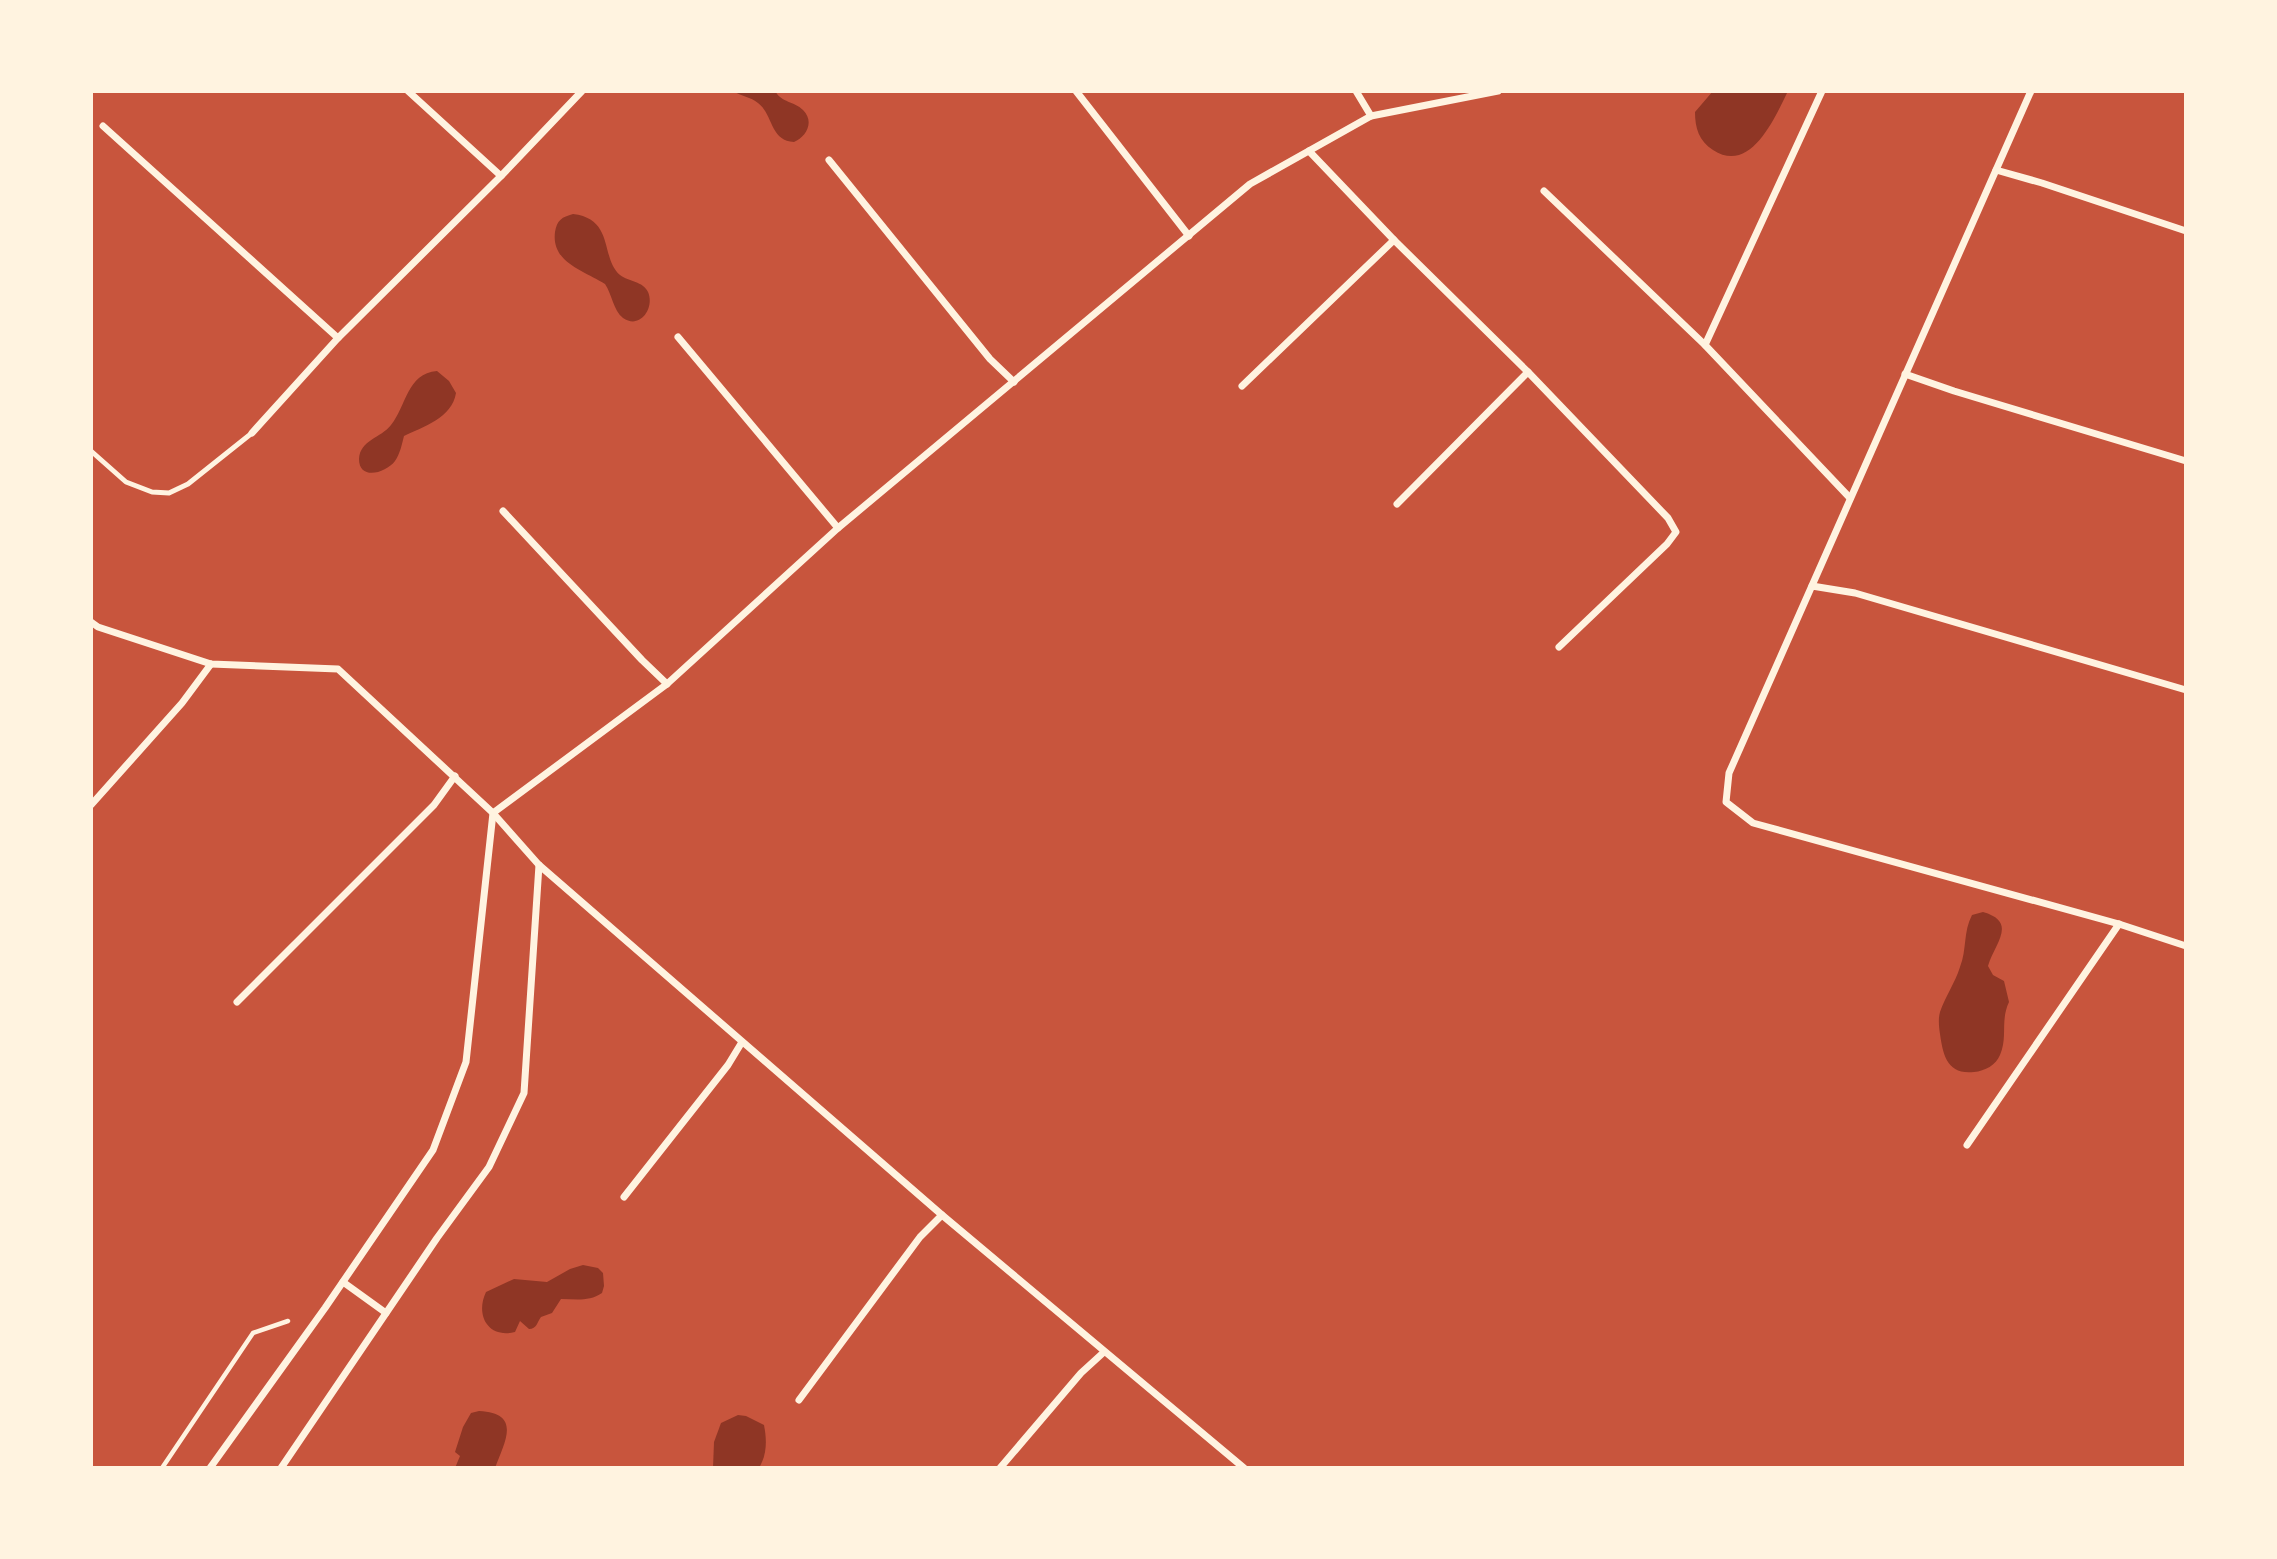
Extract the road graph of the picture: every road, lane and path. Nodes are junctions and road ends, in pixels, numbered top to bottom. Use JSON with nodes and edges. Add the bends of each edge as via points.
{"nodes":[{"id":1,"x":408,"y":91,"type":"edge"},
{"id":2,"x":582,"y":91,"type":"edge"},
{"id":3,"x":1076,"y":91,"type":"edge"},
{"id":4,"x":1356,"y":91,"type":"edge"},
{"id":5,"x":1498,"y":91,"type":"edge"},
{"id":6,"x":1822,"y":91,"type":"edge"},
{"id":7,"x":2031,"y":91,"type":"edge"},
{"id":8,"x":1371,"y":116,"type":"junction"},
{"id":9,"x":103,"y":126,"type":"dead end"},
{"id":10,"x":1308,"y":150,"type":"junction"},
{"id":11,"x":829,"y":160,"type":"dead end"},
{"id":12,"x":1996,"y":170,"type":"junction"},
{"id":13,"x":501,"y":176,"type":"junction"},
{"id":14,"x":1544,"y":191,"type":"dead end"},
{"id":15,"x":2186,"y":231,"type":"edge"},
{"id":16,"x":1189,"y":236,"type":"junction"},
{"id":17,"x":1394,"y":240,"type":"junction"},
{"id":18,"x":678,"y":337,"type":"dead end"},
{"id":19,"x":338,"y":338,"type":"junction"},
{"id":20,"x":1705,"y":345,"type":"junction"},
{"id":21,"x":1528,"y":372,"type":"junction"},
{"id":22,"x":1905,"y":374,"type":"junction"},
{"id":23,"x":1014,"y":382,"type":"junction"},
{"id":24,"x":1242,"y":386,"type":"dead end"},
{"id":25,"x":252,"y":433,"type":"joint"},
{"id":26,"x":91,"y":451,"type":"edge"},
{"id":27,"x":2186,"y":461,"type":"edge"},
{"id":28,"x":1850,"y":498,"type":"junction"},
{"id":29,"x":1397,"y":504,"type":"dead end"},
{"id":30,"x":503,"y":511,"type":"dead end"},
{"id":31,"x":838,"y":528,"type":"junction"},
{"id":32,"x":1812,"y":586,"type":"junction"},
{"id":33,"x":94,"y":625,"type":"edge"},
{"id":34,"x":1559,"y":647,"type":"dead end"},
{"id":35,"x":211,"y":664,"type":"junction"},
{"id":36,"x":667,"y":684,"type":"junction"},
{"id":37,"x":2186,"y":690,"type":"edge"},
{"id":38,"x":455,"y":776,"type":"junction"},
{"id":39,"x":91,"y":804,"type":"edge"},
{"id":40,"x":493,"y":813,"type":"junction"},
{"id":41,"x":539,"y":865,"type":"junction"},
{"id":42,"x":2119,"y":924,"type":"junction"},
{"id":43,"x":2186,"y":946,"type":"edge"},
{"id":44,"x":237,"y":1002,"type":"dead end"},
{"id":45,"x":742,"y":1042,"type":"junction"},
{"id":46,"x":1967,"y":1145,"type":"dead end"},
{"id":47,"x":624,"y":1197,"type":"dead end"},
{"id":48,"x":942,"y":1215,"type":"junction"},
{"id":49,"x":343,"y":1282,"type":"junction"},
{"id":50,"x":325,"y":1308,"type":"junction"},
{"id":51,"x":386,"y":1313,"type":"junction"},
{"id":52,"x":1104,"y":1352,"type":"junction"},
{"id":53,"x":799,"y":1400,"type":"dead end"},
{"id":54,"x":162,"y":1468,"type":"edge"},
{"id":55,"x":210,"y":1468,"type":"edge"},
{"id":56,"x":281,"y":1468,"type":"edge"},
{"id":57,"x":1000,"y":1468,"type":"edge"},
{"id":58,"x":1244,"y":1468,"type":"edge"}],
"edges":[{"from":1,"to":13,"type":"street"},
{"from":2,"to":13,"type":"street"},
{"from":3,"to":16,"type":"street"},
{"from":4,"to":8,"type":"street"},
{"from":5,"to":8,"type":"street"},
{"from":6,"to":20,"type":"street"},
{"from":7,"to":12,"type":"street"},
{"from":8,"to":10,"type":"street"},
{"from":9,"to":19,"type":"street"},
{"from":10,"to":16,"type":"street","via":[[1250,184]]},
{"from":10,"to":17,"type":"street"},
{"from":11,"to":23,"type":"street","via":[[990,359]]},
{"from":12,"to":15,"type":"street"},
{"from":12,"to":22,"type":"street"},
{"from":13,"to":19,"type":"street"},
{"from":14,"to":20,"type":"street"},
{"from":16,"to":23,"type":"street"},
{"from":17,"to":21,"type":"street"},
{"from":17,"to":24,"type":"street"},
{"from":18,"to":31,"type":"street"},
{"from":19,"to":25,"type":"street"},
{"from":20,"to":28,"type":"street"},
{"from":21,"to":29,"type":"street"},
{"from":21,"to":34,"type":"street","via":[[1668,518],[1676,532]]},
{"from":22,"to":27,"type":"street"},
{"from":22,"to":28,"type":"street"},
{"from":23,"to":31,"type":"street"},
{"from":25,"to":26,"type":"lane","via":[[188,484],[169,493],[126,482]]},
{"from":28,"to":32,"type":"street"},
{"from":30,"to":36,"type":"street"},
{"from":31,"to":36,"type":"street"},
{"from":32,"to":37,"type":"street","via":[[1855,593]]},
{"from":32,"to":42,"type":"street","via":[[1729,773],[1726,802],[1753,824]]},
{"from":33,"to":35,"type":"street"},
{"from":35,"to":38,"type":"street","via":[[338,669]]},
{"from":35,"to":39,"type":"street"},
{"from":36,"to":40,"type":"street"},
{"from":38,"to":40,"type":"street"},
{"from":38,"to":44,"type":"street","via":[[434,805]]},
{"from":40,"to":41,"type":"street"},
{"from":40,"to":49,"type":"street","via":[[466,1062],[433,1150]]},
{"from":41,"to":45,"type":"street"},
{"from":41,"to":51,"type":"street","via":[[524,1093],[489,1167]]},
{"from":42,"to":43,"type":"street"},
{"from":42,"to":46,"type":"street"},
{"from":45,"to":47,"type":"street","via":[[729,1065]]},
{"from":45,"to":48,"type":"street"},
{"from":48,"to":52,"type":"street"},
{"from":48,"to":53,"type":"street","via":[[920,1237]]},
{"from":49,"to":50,"type":"street"},
{"from":49,"to":51,"type":"street"},
{"from":50,"to":54,"type":"path","via":[[253,1333]]},
{"from":50,"to":55,"type":"street"},
{"from":51,"to":56,"type":"street"},
{"from":52,"to":57,"type":"street"},
{"from":52,"to":58,"type":"street"}]}
